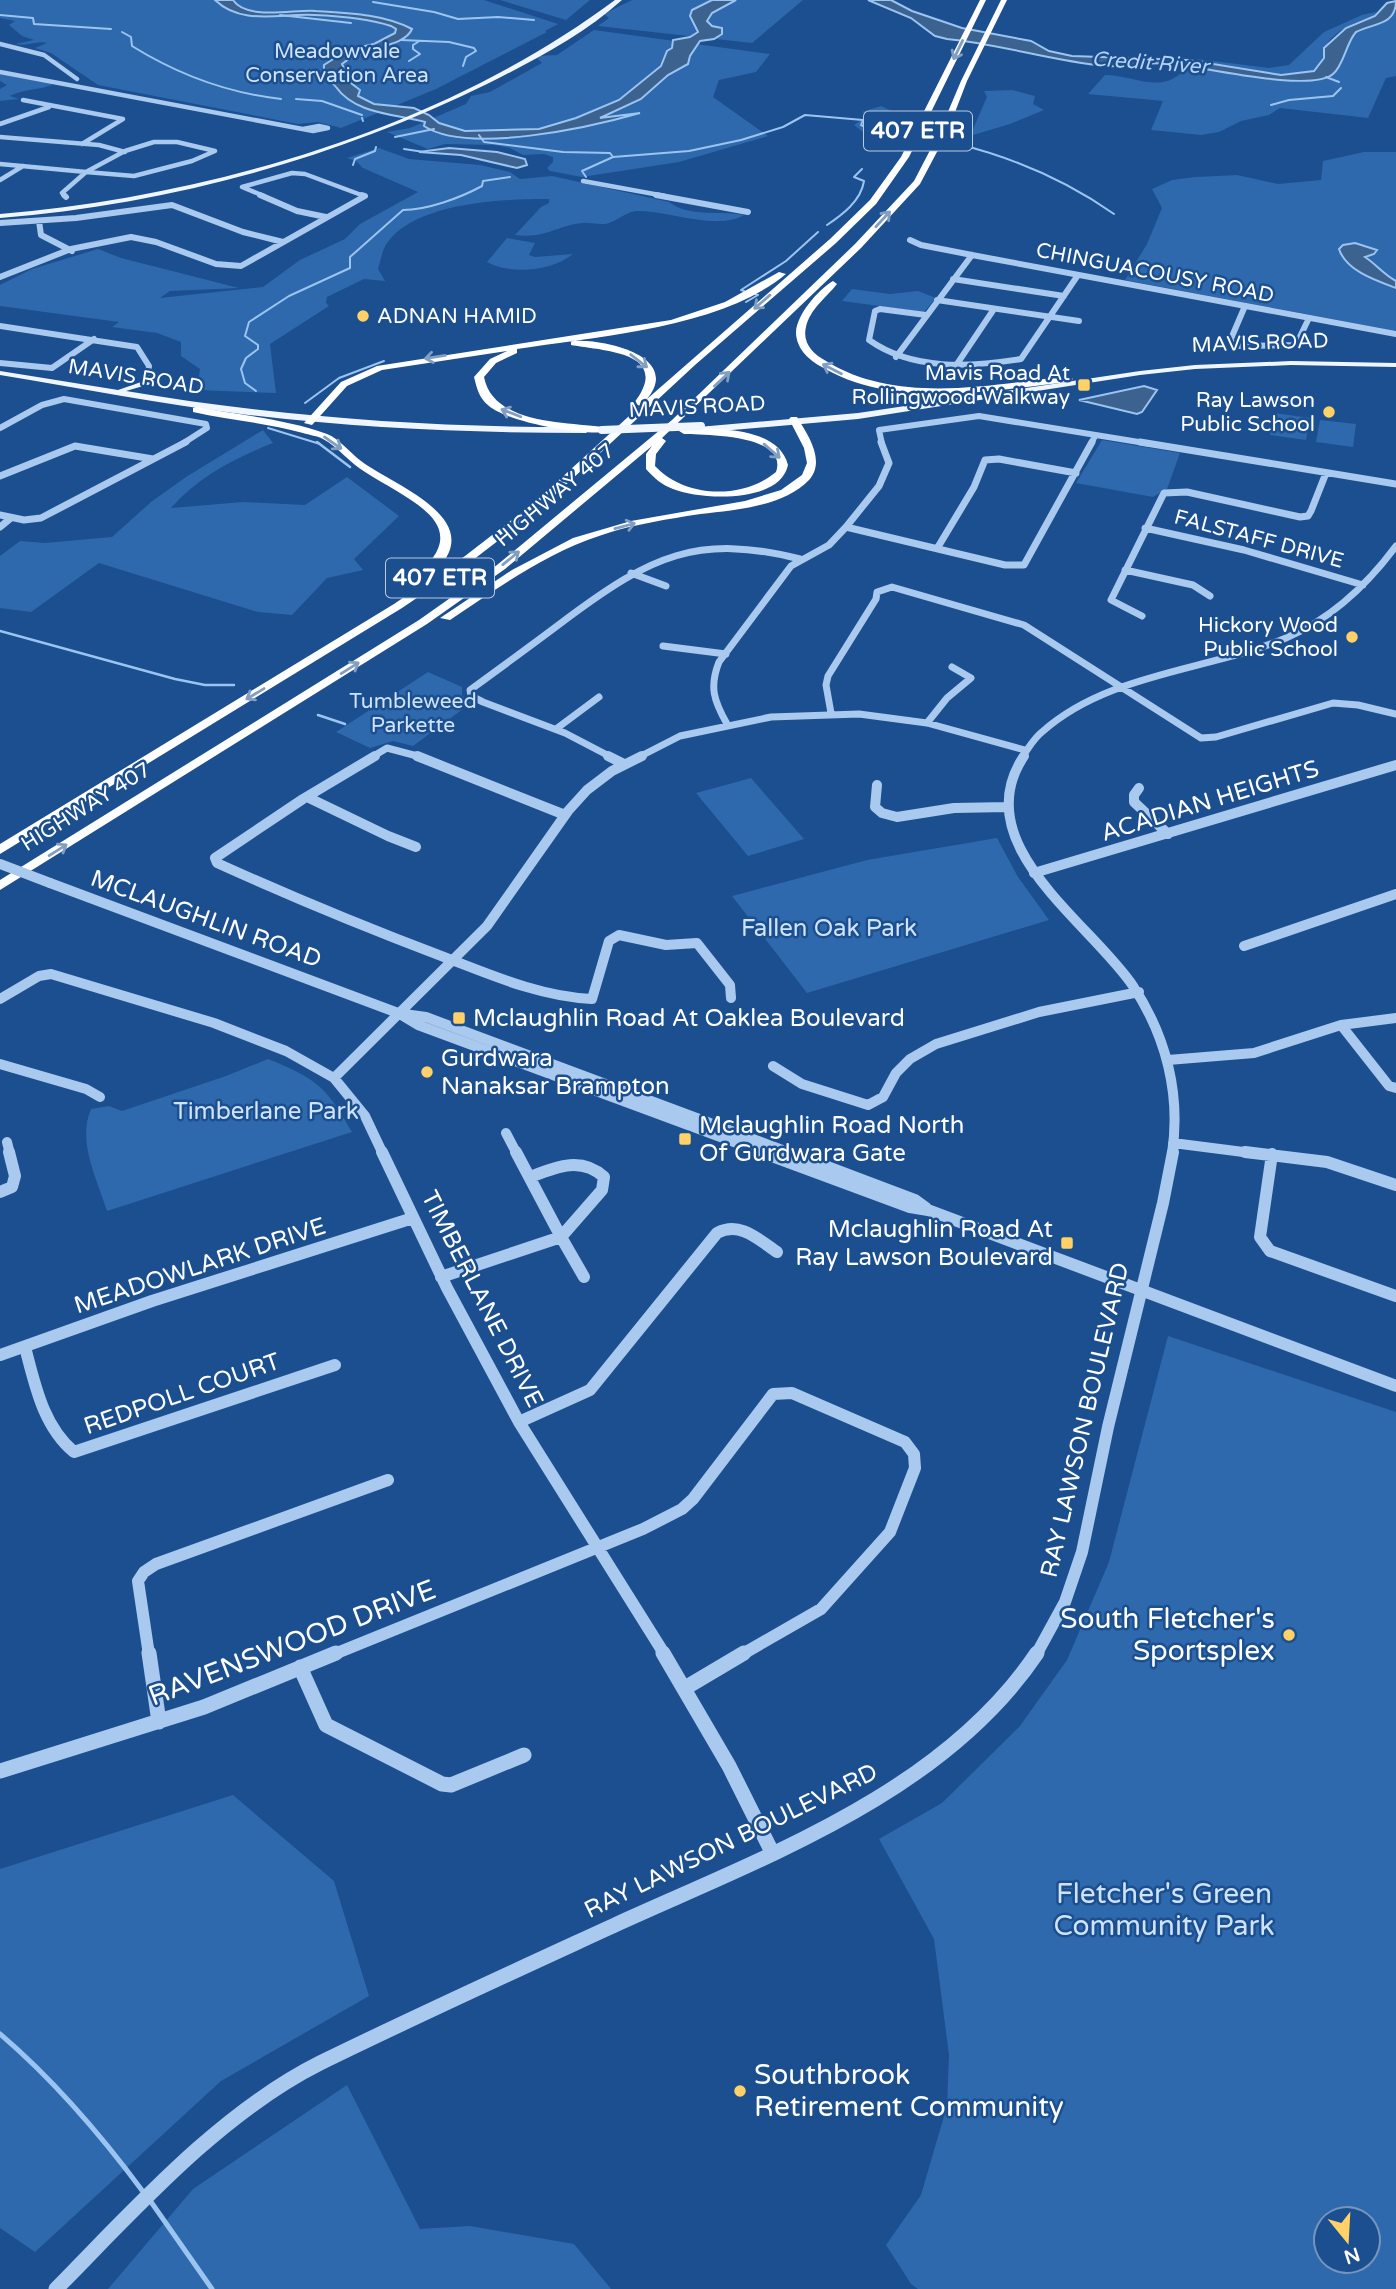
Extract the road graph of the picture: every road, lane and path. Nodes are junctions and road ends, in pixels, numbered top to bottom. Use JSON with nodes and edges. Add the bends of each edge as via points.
{"nodes":[{"id":1,"x":610,"y":0,"type":"edge"},
{"id":2,"x":619,"y":0,"type":"edge"},
{"id":3,"x":982,"y":0,"type":"edge"},
{"id":4,"x":1004,"y":0,"type":"edge"},
{"id":5,"x":2,"y":44,"type":"edge"},
{"id":6,"x":0,"y":72,"type":"edge"},
{"id":7,"x":77,"y":79,"type":"dead end"},
{"id":8,"x":23,"y":100,"type":"dead end"},
{"id":9,"x":436,"y":103,"type":"junction"},
{"id":10,"x":52,"y":106,"type":"junction"},
{"id":11,"x":0,"y":124,"type":"edge"},
{"id":12,"x":303,"y":129,"type":"dead end"},
{"id":13,"x":0,"y":137,"type":"edge"},
{"id":14,"x":82,"y":144,"type":"junction"},
{"id":15,"x":125,"y":152,"type":"junction"},
{"id":16,"x":0,"y":164,"type":"edge"},
{"id":17,"x":23,"y":166,"type":"junction"},
{"id":18,"x":88,"y":170,"type":"junction"},
{"id":19,"x":0,"y":180,"type":"edge"},
{"id":20,"x":583,"y":181,"type":"dead end"},
{"id":21,"x":66,"y":197,"type":"dead end"},
{"id":22,"x":748,"y":212,"type":"dead end"},
{"id":23,"x":0,"y":214,"type":"edge"},
{"id":24,"x":326,"y":217,"type":"junction"},
{"id":25,"x":40,"y":221,"type":"junction"},
{"id":26,"x":0,"y":223,"type":"edge"},
{"id":27,"x":910,"y":240,"type":"dead end"},
{"id":28,"x":833,"y":241,"type":"junction"},
{"id":29,"x":283,"y":242,"type":"junction"},
{"id":30,"x":858,"y":246,"type":"junction"},
{"id":31,"x":72,"y":251,"type":"junction"},
{"id":32,"x":972,"y":255,"type":"junction"},
{"id":33,"x":0,"y":269,"type":"edge"},
{"id":34,"x":11,"y":272,"type":"junction"},
{"id":35,"x":1078,"y":275,"type":"junction"},
{"id":36,"x":0,"y":277,"type":"edge"},
{"id":37,"x":953,"y":279,"type":"junction"},
{"id":38,"x":1064,"y":296,"type":"junction"},
{"id":39,"x":937,"y":300,"type":"junction"},
{"id":40,"x":1245,"y":306,"type":"junction"},
{"id":41,"x":994,"y":309,"type":"junction"},
{"id":42,"x":926,"y":315,"type":"junction"},
{"id":43,"x":1050,"y":317,"type":"junction"},
{"id":44,"x":1310,"y":318,"type":"junction"},
{"id":45,"x":1079,"y":321,"type":"dead end"},
{"id":46,"x":2,"y":328,"type":"edge"},
{"id":47,"x":1396,"y":334,"type":"edge"},
{"id":48,"x":94,"y":340,"type":"junction"},
{"id":49,"x":896,"y":357,"type":"junction"},
{"id":50,"x":1396,"y":359,"type":"edge"},
{"id":51,"x":0,"y":363,"type":"edge"},
{"id":52,"x":957,"y":364,"type":"junction"},
{"id":53,"x":1396,"y":365,"type":"edge"},
{"id":54,"x":0,"y":373,"type":"edge"},
{"id":55,"x":1068,"y":379,"type":"junction"},
{"id":56,"x":0,"y":380,"type":"edge"},
{"id":57,"x":147,"y":382,"type":"joint"},
{"id":58,"x":110,"y":391,"type":"junction"},
{"id":59,"x":192,"y":408,"type":"junction"},
{"id":60,"x":310,"y":421,"type":"junction"},
{"id":61,"x":795,"y":421,"type":"junction"},
{"id":62,"x":675,"y":422,"type":"junction"},
{"id":63,"x":625,"y":424,"type":"junction"},
{"id":64,"x":0,"y":428,"type":"edge"},
{"id":65,"x":684,"y":431,"type":"junction"},
{"id":66,"x":599,"y":432,"type":"junction"},
{"id":67,"x":1095,"y":436,"type":"junction"},
{"id":68,"x":153,"y":459,"type":"junction"},
{"id":69,"x":1076,"y":473,"type":"junction"},
{"id":70,"x":1326,"y":473,"type":"junction"},
{"id":71,"x":0,"y":477,"type":"edge"},
{"id":72,"x":1396,"y":484,"type":"edge"},
{"id":73,"x":0,"y":515,"type":"edge"},
{"id":74,"x":11,"y":518,"type":"junction"},
{"id":75,"x":0,"y":527,"type":"edge"},
{"id":76,"x":846,"y":527,"type":"junction"},
{"id":77,"x":1145,"y":528,"type":"junction"},
{"id":78,"x":1396,"y":546,"type":"edge"},
{"id":79,"x":938,"y":547,"type":"junction"},
{"id":80,"x":800,"y":559,"type":"junction"},
{"id":81,"x":1125,"y":570,"type":"junction"},
{"id":82,"x":631,"y":573,"type":"junction"},
{"id":83,"x":1363,"y":585,"type":"junction"},
{"id":84,"x":666,"y":586,"type":"dead end"},
{"id":85,"x":1210,"y":596,"type":"dead end"},
{"id":86,"x":1142,"y":616,"type":"dead end"},
{"id":87,"x":663,"y":646,"type":"dead end"},
{"id":88,"x":375,"y":653,"type":"junction"},
{"id":89,"x":726,"y":654,"type":"junction"},
{"id":90,"x":951,"y":667,"type":"dead end"},
{"id":91,"x":294,"y":671,"type":"junction"},
{"id":92,"x":1121,"y":688,"type":"junction"},
{"id":93,"x":599,"y":697,"type":"dead end"},
{"id":94,"x":831,"y":713,"type":"junction"},
{"id":95,"x":1396,"y":714,"type":"edge"},
{"id":96,"x":927,"y":723,"type":"junction"},
{"id":97,"x":727,"y":724,"type":"junction"},
{"id":98,"x":555,"y":729,"type":"junction"},
{"id":99,"x":1025,"y":750,"type":"junction"},
{"id":100,"x":624,"y":764,"type":"junction"},
{"id":101,"x":1396,"y":765,"type":"edge"},
{"id":102,"x":877,"y":785,"type":"dead end"},
{"id":103,"x":1139,"y":788,"type":"dead end"},
{"id":104,"x":307,"y":797,"type":"junction"},
{"id":105,"x":1008,"y":807,"type":"junction"},
{"id":106,"x":565,"y":815,"type":"junction"},
{"id":107,"x":1168,"y":834,"type":"junction"},
{"id":108,"x":416,"y":847,"type":"dead end"},
{"id":109,"x":0,"y":850,"type":"edge"},
{"id":110,"x":0,"y":864,"type":"edge"},
{"id":111,"x":1034,"y":873,"type":"junction"},
{"id":112,"x":0,"y":886,"type":"edge"},
{"id":113,"x":1396,"y":894,"type":"edge"},
{"id":114,"x":1244,"y":946,"type":"dead end"},
{"id":115,"x":453,"y":959,"type":"junction"},
{"id":116,"x":1139,"y":992,"type":"junction"},
{"id":117,"x":731,"y":998,"type":"dead end"},
{"id":118,"x":0,"y":999,"type":"edge"},
{"id":119,"x":398,"y":1013,"type":"junction"},
{"id":120,"x":1396,"y":1018,"type":"edge"},
{"id":121,"x":1341,"y":1025,"type":"junction"},
{"id":122,"x":1168,"y":1060,"type":"junction"},
{"id":123,"x":0,"y":1064,"type":"edge"},
{"id":124,"x":773,"y":1066,"type":"dead end"},
{"id":125,"x":334,"y":1078,"type":"junction"},
{"id":126,"x":1396,"y":1088,"type":"edge"},
{"id":127,"x":100,"y":1097,"type":"dead end"},
{"id":128,"x":506,"y":1133,"type":"dead end"},
{"id":129,"x":7,"y":1142,"type":"dead end"},
{"id":130,"x":1172,"y":1143,"type":"junction"},
{"id":131,"x":1272,"y":1154,"type":"junction"},
{"id":132,"x":530,"y":1177,"type":"junction"},
{"id":133,"x":1396,"y":1185,"type":"edge"},
{"id":134,"x":0,"y":1192,"type":"edge"},
{"id":135,"x":413,"y":1218,"type":"junction"},
{"id":136,"x":561,"y":1237,"type":"junction"},
{"id":137,"x":777,"y":1252,"type":"dead end"},
{"id":138,"x":441,"y":1277,"type":"junction"},
{"id":139,"x":584,"y":1277,"type":"dead end"},
{"id":140,"x":1140,"y":1291,"type":"junction"},
{"id":141,"x":1396,"y":1296,"type":"edge"},
{"id":142,"x":25,"y":1347,"type":"junction"},
{"id":143,"x":0,"y":1355,"type":"edge"},
{"id":144,"x":335,"y":1365,"type":"dead end"},
{"id":145,"x":1396,"y":1386,"type":"edge"},
{"id":146,"x":519,"y":1422,"type":"junction"},
{"id":147,"x":388,"y":1480,"type":"dead end"},
{"id":148,"x":598,"y":1550,"type":"junction"},
{"id":149,"x":300,"y":1667,"type":"junction"},
{"id":150,"x":685,"y":1688,"type":"junction"},
{"id":151,"x":159,"y":1722,"type":"junction"},
{"id":152,"x":524,"y":1755,"type":"dead end"},
{"id":153,"x":0,"y":1771,"type":"edge"},
{"id":154,"x":772,"y":1853,"type":"junction"},
{"id":155,"x":56,"y":2289,"type":"edge"}],
"edges":[{"from":1,"to":9,"type":"main road","via":[[513,63]]},
{"from":2,"to":9,"type":"main road","via":[[522,63]]},
{"from":3,"to":28,"type":"highway","name":"HIGHWAY 407","number":"407 ETR","one_way":true,"via":[[905,157],[890,181]]},
{"from":30,"to":4,"type":"highway","name":"HIGHWAY 407","number":"407 ETR","one_way":true,"via":[[917,182]]},
{"from":5,"to":7,"type":"street","via":[[44,55]]},
{"from":6,"to":12,"type":"street"},
{"from":8,"to":10,"type":"street"},
{"from":9,"to":23,"type":"main road","via":[[260,171],[185,192],[74,210]]},
{"from":10,"to":11,"type":"street"},
{"from":10,"to":14,"type":"street","via":[[123,119]]},
{"from":13,"to":14,"type":"street"},
{"from":14,"to":15,"type":"street"},
{"from":15,"to":18,"type":"street"},
{"from":15,"to":18,"type":"street","via":[[167,141],[215,150],[200,159],[134,176]]},
{"from":16,"to":17,"type":"street"},
{"from":17,"to":18,"type":"street"},
{"from":17,"to":19,"type":"street"},
{"from":18,"to":21,"type":"street","via":[[62,193]]},
{"from":20,"to":22,"type":"street"},
{"from":24,"to":24,"type":"street","via":[[364,194],[300,172],[242,187],[297,211]]},
{"from":24,"to":29,"type":"street"},
{"from":25,"to":26,"type":"street"},
{"from":25,"to":29,"type":"street","via":[[172,205]]},
{"from":25,"to":31,"type":"street","via":[[39,233]]},
{"from":27,"to":32,"type":"street","name":"CHINGUACOUSY ROAD"},
{"from":28,"to":60,"type":"highway","one_way":true,"via":[[747,295],[704,313],[380,368],[344,384]]},
{"from":28,"to":63,"type":"highway","name":"HIGHWAY 407","number":"407 ETR","one_way":true},
{"from":29,"to":31,"type":"street","via":[[243,266],[233,267],[141,237]]},
{"from":55,"to":30,"type":"highway","one_way":true,"via":[[924,390],[863,381],[818,362],[801,341],[802,323]]},
{"from":62,"to":30,"type":"highway","name":"HIGHWAY 407","number":"407 ETR","one_way":true},
{"from":31,"to":34,"type":"street"},
{"from":32,"to":35,"type":"street","name":"CHINGUACOUSY ROAD"},
{"from":32,"to":37,"type":"street"},
{"from":33,"to":34,"type":"street"},
{"from":34,"to":36,"type":"street"},
{"from":35,"to":38,"type":"street"},
{"from":35,"to":40,"type":"street","name":"CHINGUACOUSY ROAD"},
{"from":37,"to":38,"type":"street"},
{"from":37,"to":39,"type":"street"},
{"from":38,"to":43,"type":"street"},
{"from":39,"to":41,"type":"street"},
{"from":39,"to":42,"type":"street"},
{"from":40,"to":44,"type":"street","name":"CHINGUACOUSY ROAD"},
{"from":40,"to":44,"type":"street","via":[[1230,341],[1237,346],[1296,345]]},
{"from":41,"to":43,"type":"street"},
{"from":41,"to":52,"type":"street"},
{"from":42,"to":49,"type":"street"},
{"from":42,"to":49,"type":"street","via":[[887,309],[876,312],[869,340]]},
{"from":43,"to":45,"type":"street"},
{"from":43,"to":52,"type":"street","via":[[1021,359]]},
{"from":44,"to":47,"type":"street","name":"CHINGUACOUSY ROAD"},
{"from":46,"to":48,"type":"street"},
{"from":48,"to":51,"type":"street","via":[[52,369]]},
{"from":48,"to":57,"type":"street","via":[[139,348],[149,366]]},
{"from":49,"to":52,"type":"street"},
{"from":50,"to":55,"type":"main road","name":"MAVIS ROAD","via":[[1251,358]]},
{"from":53,"to":61,"type":"main road","name":"MAVIS ROAD","via":[[1195,367],[896,411]]},
{"from":54,"to":58,"type":"main road","name":"MAVIS ROAD"},
{"from":55,"to":61,"type":"main road","name":"MAVIS ROAD"},
{"from":56,"to":59,"type":"main road","name":"MAVIS ROAD"},
{"from":57,"to":58,"type":"main road"},
{"from":58,"to":59,"type":"main road","name":"MAVIS ROAD"},
{"from":59,"to":60,"type":"main road","name":"MAVIS ROAD"},
{"from":59,"to":91,"type":"highway","one_way":true,"via":[[327,437],[441,521],[447,538],[445,553],[429,572],[312,653]]},
{"from":60,"to":66,"type":"main road","name":"MAVIS ROAD","via":[[475,433]]},
{"from":61,"to":65,"type":"main road","name":"MAVIS ROAD"},
{"from":61,"to":66,"type":"main road","name":"MAVIS ROAD","bridge":true},
{"from":88,"to":61,"type":"highway","one_way":true,"via":[[434,626],[561,548],[639,522],[745,503],[793,487],[811,467],[810,452]]},
{"from":65,"to":62,"type":"highway","one_way":true,"via":[[757,440],[780,455],[781,473],[758,488],[717,494],[662,482],[650,467],[651,454]]},
{"from":88,"to":62,"type":"highway","name":"HIGHWAY 407","number":"407 ETR","one_way":true,"via":[[501,566]]},
{"from":66,"to":63,"type":"highway","one_way":true,"via":[[503,411],[481,391],[479,377],[493,361],[537,346],[571,343],[619,349],[646,365],[652,379]]},
{"from":63,"to":91,"type":"highway","name":"HIGHWAY 407","number":"407 ETR","via":[[539,504],[469,558]]},
{"from":64,"to":68,"type":"street","via":[[58,399],[206,424],[192,439]]},
{"from":65,"to":66,"type":"main road","name":"MAVIS ROAD","bridge":true},
{"from":67,"to":69,"type":"street"},
{"from":67,"to":70,"type":"street"},
{"from":67,"to":76,"type":"street","via":[[970,416],[879,430],[889,463],[886,473]]},
{"from":68,"to":71,"type":"street","via":[[75,446]]},
{"from":68,"to":74,"type":"street","via":[[41,518]]},
{"from":69,"to":79,"type":"street","via":[[985,460]]},
{"from":69,"to":79,"type":"street","via":[[1024,565],[1005,565]]},
{"from":70,"to":72,"type":"street"},
{"from":70,"to":77,"type":"street","via":[[1308,516],[1168,491]]},
{"from":73,"to":74,"type":"street"},
{"from":74,"to":75,"type":"street"},
{"from":76,"to":79,"type":"street"},
{"from":76,"to":80,"type":"street","via":[[829,545]]},
{"from":77,"to":81,"type":"street"},
{"from":77,"to":83,"type":"street","name":"FALSTAFF DRIVE","via":[[1244,550]]},
{"from":78,"to":83,"type":"street","name":"RAY LAWSON BOULEVARD"},
{"from":80,"to":82,"type":"street","via":[[744,548],[709,548],[663,558]]},
{"from":80,"to":89,"type":"street"},
{"from":81,"to":85,"type":"street","via":[[1193,585]]},
{"from":81,"to":86,"type":"street","via":[[1111,600]]},
{"from":82,"to":84,"type":"street"},
{"from":82,"to":98,"type":"street","via":[[470,690],[471,696],[483,702]]},
{"from":83,"to":92,"type":"street","name":"RAY LAWSON BOULEVARD","via":[[1326,616],[1285,638]]},
{"from":87,"to":89,"type":"street"},
{"from":112,"to":88,"type":"highway","name":"HIGHWAY 407","number":"407 ETR","one_way":true},
{"from":89,"to":97,"type":"street","via":[[710,692]]},
{"from":90,"to":96,"type":"street","via":[[971,678]]},
{"from":91,"to":109,"type":"highway","name":"HIGHWAY 407","number":"407 ETR","one_way":true},
{"from":92,"to":94,"type":"street","via":[[1024,625],[892,587],[877,592],[828,676]]},
{"from":92,"to":95,"type":"street","via":[[1202,738],[1333,703]]},
{"from":92,"to":99,"type":"street","name":"RAY LAWSON BOULEVARD","via":[[1073,708]]},
{"from":93,"to":98,"type":"street"},
{"from":94,"to":96,"type":"street"},
{"from":94,"to":97,"type":"street"},
{"from":96,"to":99,"type":"street"},
{"from":97,"to":100,"type":"street","via":[[680,736]]},
{"from":98,"to":100,"type":"street"},
{"from":99,"to":105,"type":"street","name":"RAY LAWSON BOULEVARD","via":[[1007,795]]},
{"from":100,"to":106,"type":"street","via":[[587,790]]},
{"from":101,"to":107,"type":"street","name":"ACADIAN HEIGHTS"},
{"from":102,"to":105,"type":"street","via":[[875,807],[897,817],[954,808]]},
{"from":103,"to":107,"type":"street","via":[[1134,802]]},
{"from":104,"to":106,"type":"street","via":[[380,751],[396,748]]},
{"from":104,"to":108,"type":"street","via":[[390,839]]},
{"from":104,"to":115,"type":"street","via":[[222,850],[215,858],[217,863],[348,921]]},
{"from":105,"to":111,"type":"street","name":"RAY LAWSON BOULEVARD","via":[[1017,843]]},
{"from":106,"to":115,"type":"street","via":[[487,926]]},
{"from":107,"to":111,"type":"street","name":"ACADIAN HEIGHTS"},
{"from":110,"to":119,"type":"street","name":"MCLAUGHLIN ROAD","bridge":true},
{"from":111,"to":116,"type":"street","name":"RAY LAWSON BOULEVARD"},
{"from":113,"to":114,"type":"street"},
{"from":115,"to":117,"type":"street","via":[[531,988],[586,1001],[596,992],[609,941],[614,937],[666,945],[692,942],[702,946],[730,985]]},
{"from":115,"to":119,"type":"street"},
{"from":116,"to":122,"type":"street","name":"RAY LAWSON BOULEVARD"},
{"from":116,"to":124,"type":"street","via":[[1040,1012],[936,1044],[910,1059],[883,1097],[868,1105],[802,1084]]},
{"from":118,"to":125,"type":"street","name":"TIMBERLANE DRIVE","via":[[51,974],[214,1023],[286,1051]]},
{"from":119,"to":125,"type":"street"},
{"from":119,"to":140,"type":"street","name":"MCLAUGHLIN ROAD","via":[[426,1017],[606,1083]]},
{"from":120,"to":121,"type":"street"},
{"from":121,"to":122,"type":"street","via":[[1254,1053]]},
{"from":121,"to":126,"type":"street","via":[[1389,1086]]},
{"from":122,"to":130,"type":"street","name":"RAY LAWSON BOULEVARD","via":[[1176,1120]]},
{"from":123,"to":127,"type":"street"},
{"from":125,"to":135,"type":"street","name":"TIMBERLANE DRIVE","via":[[365,1116]]},
{"from":128,"to":132,"type":"street"},
{"from":129,"to":134,"type":"street","via":[[15,1176],[12,1187]]},
{"from":130,"to":131,"type":"street"},
{"from":130,"to":140,"type":"street","name":"RAY LAWSON BOULEVARD","via":[[1166,1196]]},
{"from":131,"to":133,"type":"street","via":[[1327,1162]]},
{"from":131,"to":141,"type":"street","via":[[1262,1242],[1270,1251]]},
{"from":132,"to":136,"type":"street"},
{"from":132,"to":136,"type":"street","via":[[577,1162],[604,1177],[602,1190]]},
{"from":135,"to":138,"type":"street","name":"TIMBERLANE DRIVE"},
{"from":135,"to":142,"type":"street","name":"MEADOWLARK DRIVE","via":[[152,1301]]},
{"from":136,"to":138,"type":"street"},
{"from":136,"to":139,"type":"street"},
{"from":137,"to":146,"type":"street","via":[[738,1227],[724,1228],[590,1391]]},
{"from":138,"to":146,"type":"street","name":"TIMBERLANE DRIVE"},
{"from":140,"to":145,"type":"street","name":"MCLAUGHLIN ROAD"},
{"from":140,"to":154,"type":"street","name":"RAY LAWSON BOULEVARD","via":[[1086,1536],[1068,1593],[1026,1671],[977,1724],[900,1786]]},
{"from":142,"to":143,"type":"street","name":"MEADOWLARK DRIVE"},
{"from":142,"to":144,"type":"street","name":"REDPOLL COURT","via":[[40,1403],[66,1448],[74,1452]]},
{"from":146,"to":148,"type":"street","name":"TIMBERLANE DRIVE"},
{"from":147,"to":151,"type":"street","via":[[144,1572],[138,1581]]},
{"from":148,"to":149,"type":"street","name":"RAVENSWOOD DRIVE"},
{"from":148,"to":150,"type":"street","name":"TIMBERLANE DRIVE"},
{"from":148,"to":150,"type":"street","name":"RAVENSWOOD DRIVE","via":[[687,1504],[774,1394],[793,1393],[905,1442],[914,1454],[915,1468],[890,1532],[821,1609]]},
{"from":149,"to":151,"type":"street","name":"RAVENSWOOD DRIVE"},
{"from":149,"to":152,"type":"street","via":[[326,1725],[442,1784],[451,1785]]},
{"from":150,"to":154,"type":"street","name":"TIMBERLANE DRIVE"},
{"from":151,"to":153,"type":"street","name":"RAVENSWOOD DRIVE"},
{"from":154,"to":155,"type":"street","name":"RAY LAWSON BOULEVARD","via":[[470,1990],[279,2084],[228,2121]]}]}
